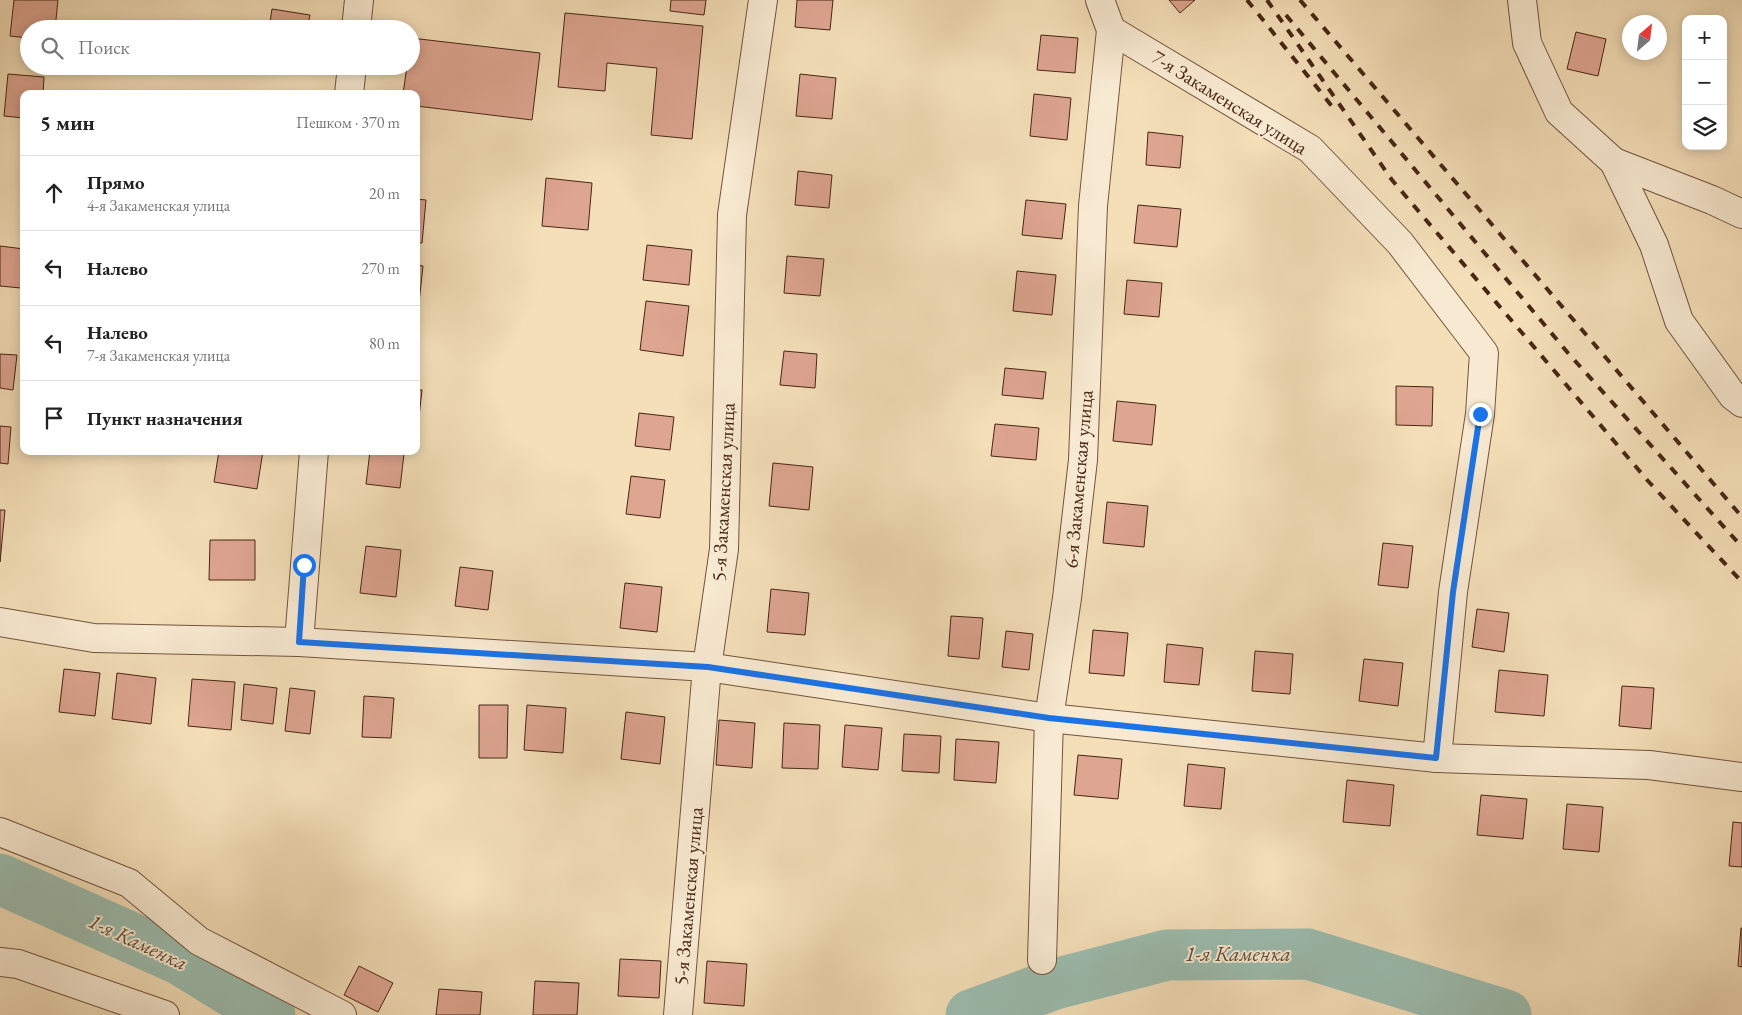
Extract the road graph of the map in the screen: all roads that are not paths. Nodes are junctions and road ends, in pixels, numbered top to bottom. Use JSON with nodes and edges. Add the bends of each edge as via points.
{"nodes":[{"id":1,"x":359,"y":0,"type":"edge"},
{"id":2,"x":764,"y":0,"type":"edge"},
{"id":3,"x":1100,"y":0,"type":"edge"},
{"id":4,"x":1522,"y":0,"type":"edge"},
{"id":5,"x":357,"y":20,"type":"edge"},
{"id":6,"x":1111,"y":30,"type":"junction"},
{"id":7,"x":351,"y":75,"type":"edge"},
{"id":8,"x":349,"y":90,"type":"edge"},
{"id":9,"x":1614,"y":162,"type":"junction"},
{"id":10,"x":1742,"y":214,"type":"edge"},
{"id":11,"x":1742,"y":403,"type":"edge"},
{"id":12,"x":314,"y":455,"type":"edge"},
{"id":13,"x":0,"y":622,"type":"edge"},
{"id":14,"x":299,"y":642,"type":"junction"},
{"id":15,"x":708,"y":667,"type":"junction"},
{"id":16,"x":1049,"y":718,"type":"junction"},
{"id":17,"x":1436,"y":758,"type":"junction"},
{"id":18,"x":1742,"y":777,"type":"edge"},
{"id":19,"x":0,"y":832,"type":"edge"},
{"id":20,"x":1042,"y":960,"type":"dead end"},
{"id":21,"x":0,"y":962,"type":"edge"},
{"id":22,"x":165,"y":1015,"type":"edge"},
{"id":23,"x":342,"y":1015,"type":"edge"},
{"id":24,"x":678,"y":1015,"type":"edge"}],
"edges":[{"from":1,"to":5,"type":"street"},
{"from":2,"to":15,"type":"street","name":"5-я Закаменская улица","via":[[732,215],[724,549]]},
{"from":3,"to":6,"type":"street","name":"6-я Закаменская улица"},
{"from":4,"to":9,"type":"street","via":[[1527,44],[1559,112]]},
{"from":6,"to":16,"type":"street","name":"6-я Закаменская улица","via":[[1093,206],[1083,460]]},
{"from":6,"to":17,"type":"street","name":"7-я Закаменская улица","via":[[1310,149],[1400,242],[1484,353],[1480,414],[1453,592]]},
{"from":7,"to":8,"type":"street"},
{"from":9,"to":10,"type":"street"},
{"from":9,"to":11,"type":"street","via":[[1654,245],[1679,321],[1733,396]]},
{"from":12,"to":14,"type":"street"},
{"from":13,"to":14,"type":"street","via":[[94,638]]},
{"from":14,"to":15,"type":"street"},
{"from":15,"to":16,"type":"street"},
{"from":15,"to":24,"type":"street","name":"5-я Закаменская улица"},
{"from":16,"to":17,"type":"street"},
{"from":16,"to":20,"type":"street","name":"6-я Закаменская улица"},
{"from":17,"to":18,"type":"street","via":[[1649,765]]},
{"from":19,"to":23,"type":"street","via":[[129,883],[199,941]]},
{"from":21,"to":22,"type":"street","via":[[18,964]]}]}
